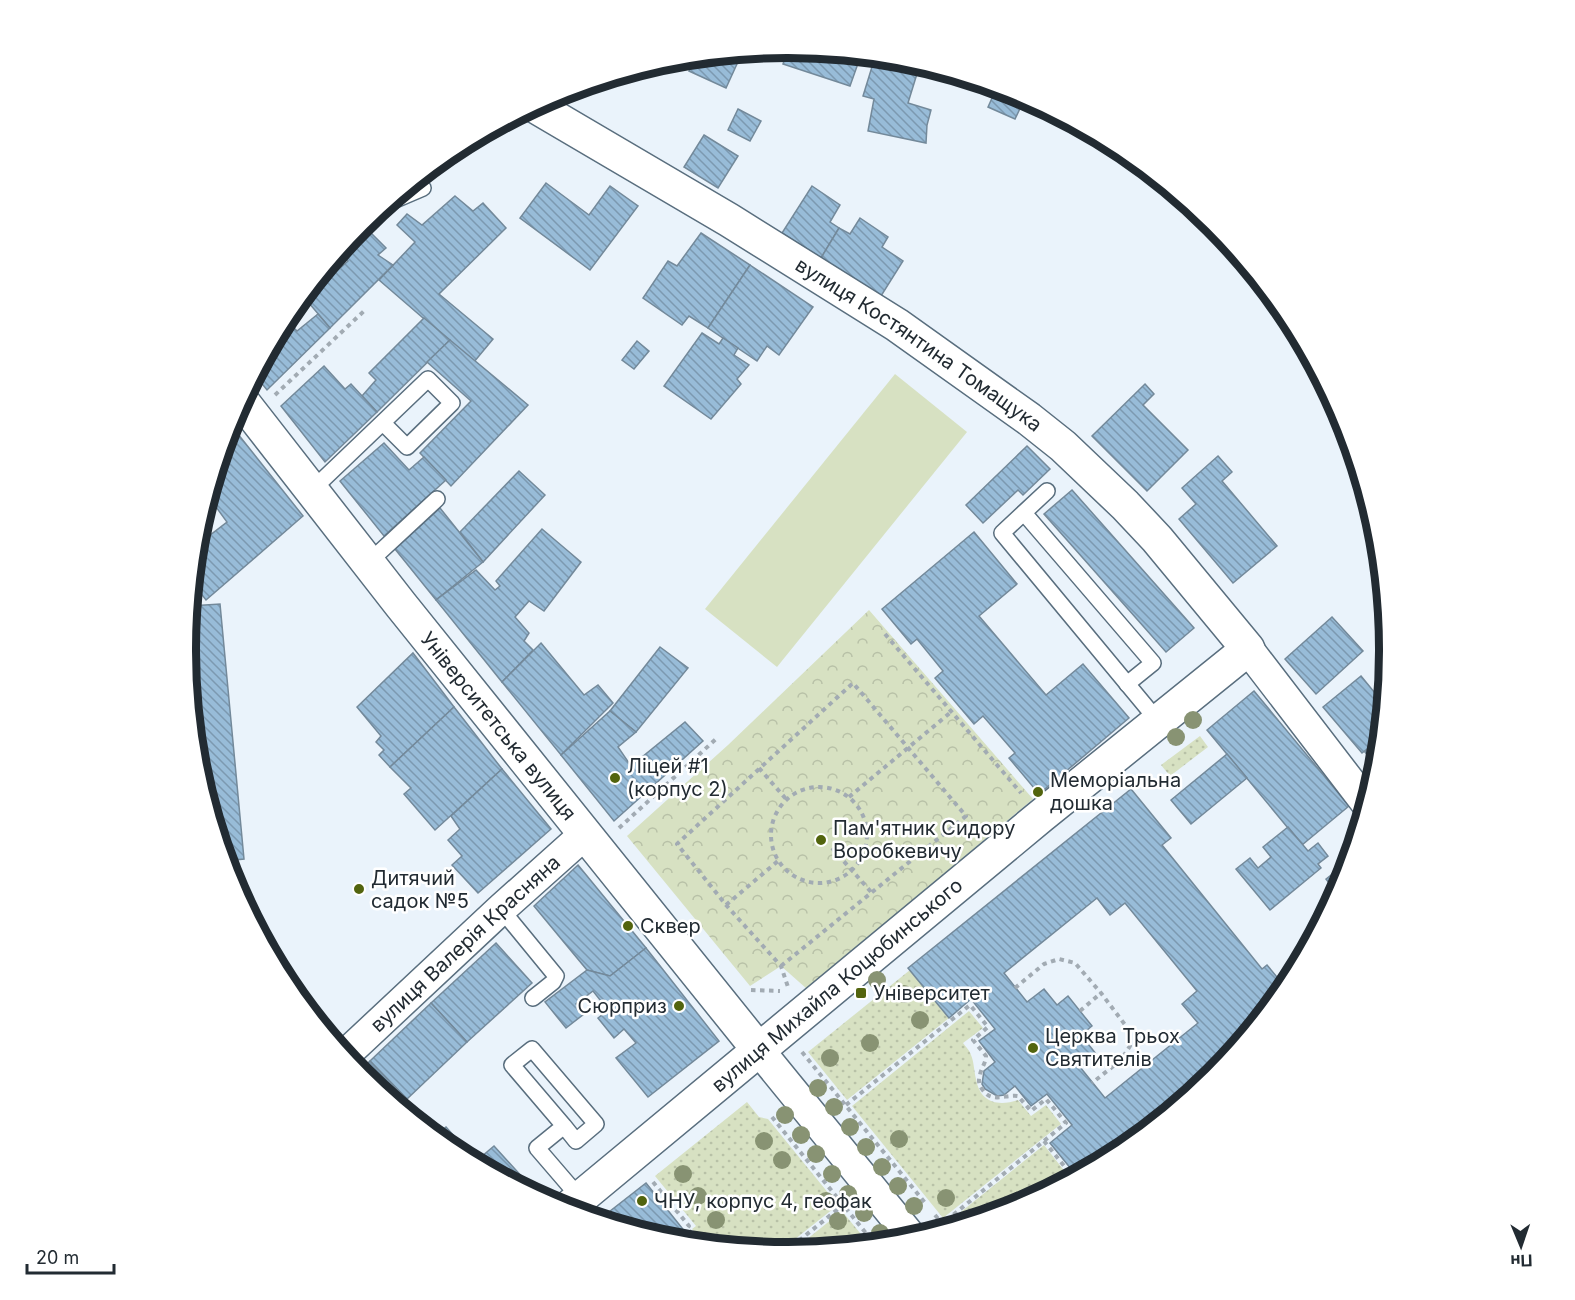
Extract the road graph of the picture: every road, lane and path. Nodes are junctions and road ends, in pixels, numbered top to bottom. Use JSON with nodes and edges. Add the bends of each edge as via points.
{"nodes":[{"id":1,"x":544,"y":111,"type":"edge"},
{"id":2,"x":423,"y":188,"type":"dead end"},
{"id":3,"x":413,"y":192,"type":"edge"},
{"id":4,"x":364,"y":311,"type":"dead end"},
{"id":5,"x":255,"y":401,"type":"edge"},
{"id":6,"x":383,"y":423,"type":"junction"},
{"id":7,"x":312,"y":490,"type":"junction"},
{"id":8,"x":1047,"y":491,"type":"dead end"},
{"id":9,"x":437,"y":499,"type":"dead end"},
{"id":10,"x":1024,"y":513,"type":"junction"},
{"id":11,"x":368,"y":562,"type":"junction"},
{"id":12,"x":885,"y":634,"type":"dead end"},
{"id":13,"x":1248,"y":650,"type":"junction"},
{"id":14,"x":1127,"y":684,"type":"junction"},
{"id":15,"x":951,"y":712,"type":"junction"},
{"id":16,"x":1158,"y":721,"type":"junction"},
{"id":17,"x":716,"y":739,"type":"dead end"},
{"id":18,"x":909,"y":747,"type":"junction"},
{"id":19,"x":759,"y":768,"type":"junction"},
{"id":20,"x":1361,"y":796,"type":"edge"},
{"id":21,"x":849,"y":797,"type":"junction"},
{"id":22,"x":786,"y":799,"type":"junction"},
{"id":23,"x":1041,"y":816,"type":"junction"},
{"id":24,"x":600,"y":832,"type":"junction"},
{"id":25,"x":832,"y":848,"type":"dead end"},
{"id":26,"x":778,"y":861,"type":"junction"},
{"id":27,"x":851,"y":870,"type":"junction"},
{"id":28,"x":872,"y":894,"type":"junction"},
{"id":29,"x":726,"y":905,"type":"junction"},
{"id":30,"x":501,"y":909,"type":"junction"},
{"id":31,"x":1015,"y":988,"type":"dead end"},
{"id":32,"x":746,"y":989,"type":"dead end"},
{"id":33,"x":789,"y":992,"type":"dead end"},
{"id":34,"x":1101,"y":993,"type":"junction"},
{"id":35,"x":534,"y":998,"type":"dead end"},
{"id":36,"x":1080,"y":1011,"type":"dead end"},
{"id":37,"x":797,"y":1045,"type":"dead end"},
{"id":38,"x":351,"y":1049,"type":"edge"},
{"id":39,"x":758,"y":1049,"type":"junction"},
{"id":40,"x":1092,"y":1083,"type":"dead end"},
{"id":41,"x":846,"y":1106,"type":"junction"},
{"id":42,"x":769,"y":1114,"type":"dead end"},
{"id":43,"x":564,"y":1126,"type":"junction"},
{"id":44,"x":1044,"y":1141,"type":"junction"},
{"id":45,"x":1068,"y":1171,"type":"edge"},
{"id":46,"x":653,"y":1182,"type":"dead end"},
{"id":47,"x":571,"y":1200,"type":"edge"},
{"id":48,"x":576,"y":1202,"type":"edge"},
{"id":49,"x":843,"y":1205,"type":"junction"},
{"id":50,"x":948,"y":1219,"type":"edge"},
{"id":51,"x":940,"y":1221,"type":"edge"},
{"id":52,"x":905,"y":1230,"type":"edge"},
{"id":53,"x":691,"y":1233,"type":"edge"},
{"id":54,"x":867,"y":1236,"type":"edge"},
{"id":55,"x":798,"y":1241,"type":"edge"}],
"edges":[{"from":1,"to":13,"type":"street","name":"вулиця Костянтина Томащука","via":[[897,325],[1029,419],[1125,505]]},
{"from":2,"to":3,"type":"lane"},
{"from":4,"to":5,"type":"path"},
{"from":5,"to":7,"type":"street","name":"Університетська вулиця"},
{"from":6,"to":6,"type":"lane","via":[[407,447],[452,403],[428,379]]},
{"from":6,"to":7,"type":"lane"},
{"from":7,"to":11,"type":"street","name":"Університетська вулиця"},
{"from":8,"to":10,"type":"lane"},
{"from":9,"to":11,"type":"lane"},
{"from":10,"to":14,"type":"lane","via":[[1002,533]]},
{"from":10,"to":14,"type":"lane","via":[[1153,663]]},
{"from":11,"to":24,"type":"street","name":"Університетська вулиця"},
{"from":12,"to":15,"type":"path"},
{"from":13,"to":16,"type":"street","name":"вулиця Михайла Коцюбинського"},
{"from":13,"to":20,"type":"street"},
{"from":14,"to":16,"type":"lane"},
{"from":15,"to":18,"type":"path"},
{"from":15,"to":23,"type":"path"},
{"from":16,"to":23,"type":"street","name":"вулиця Михайла Коцюбинського"},
{"from":17,"to":24,"type":"path"},
{"from":18,"to":19,"type":"path","via":[[853,683]]},
{"from":18,"to":21,"type":"path"},
{"from":18,"to":28,"type":"path","via":[[966,816]]},
{"from":19,"to":22,"type":"path"},
{"from":19,"to":29,"type":"path","via":[[677,844]]},
{"from":21,"to":22,"type":"path","via":[[818,786]]},
{"from":21,"to":27,"type":"path","via":[[861,810],[867,825],[862,858]]},
{"from":22,"to":26,"type":"path","via":[[771,829],[771,846]]},
{"from":23,"to":39,"type":"street","name":"вулиця Михайла Коцюбинського"},
{"from":24,"to":30,"type":"street","name":"вулиця Валерія Красняна"},
{"from":24,"to":39,"type":"street","name":"Університетська вулиця"},
{"from":25,"to":27,"type":"path"},
{"from":26,"to":27,"type":"path","via":[[789,874],[821,883],[837,880]]},
{"from":26,"to":29,"type":"path"},
{"from":27,"to":28,"type":"path"},
{"from":28,"to":29,"type":"path","via":[[781,966]]},
{"from":30,"to":35,"type":"lane","via":[[556,976]]},
{"from":30,"to":38,"type":"street","name":"вулиця Валерія Красняна"},
{"from":31,"to":34,"type":"path","via":[[1044,964],[1059,959],[1075,963]]},
{"from":32,"to":33,"type":"path"},
{"from":34,"to":36,"type":"path"},
{"from":34,"to":40,"type":"path","via":[[1129,1030],[1130,1046],[1121,1059]]},
{"from":37,"to":41,"type":"path"},
{"from":39,"to":48,"type":"street","name":"вулиця Михайла Коцюбинського"},
{"from":39,"to":52,"type":"street"},
{"from":41,"to":44,"type":"path","via":[[970,1005],[988,1027],[973,1040],[986,1056],[979,1077],[983,1091],[996,1099],[1018,1096],[1031,1111],[1046,1099],[1066,1123]]},
{"from":41,"to":51,"type":"path"},
{"from":42,"to":49,"type":"path"},
{"from":43,"to":43,"type":"lane","via":[[512,1065],[532,1049],[596,1124],[576,1140]]},
{"from":43,"to":47,"type":"lane","via":[[537,1148]]},
{"from":44,"to":45,"type":"path"},
{"from":44,"to":50,"type":"path"},
{"from":46,"to":53,"type":"path"},
{"from":49,"to":54,"type":"path"},
{"from":49,"to":55,"type":"path"}]}
